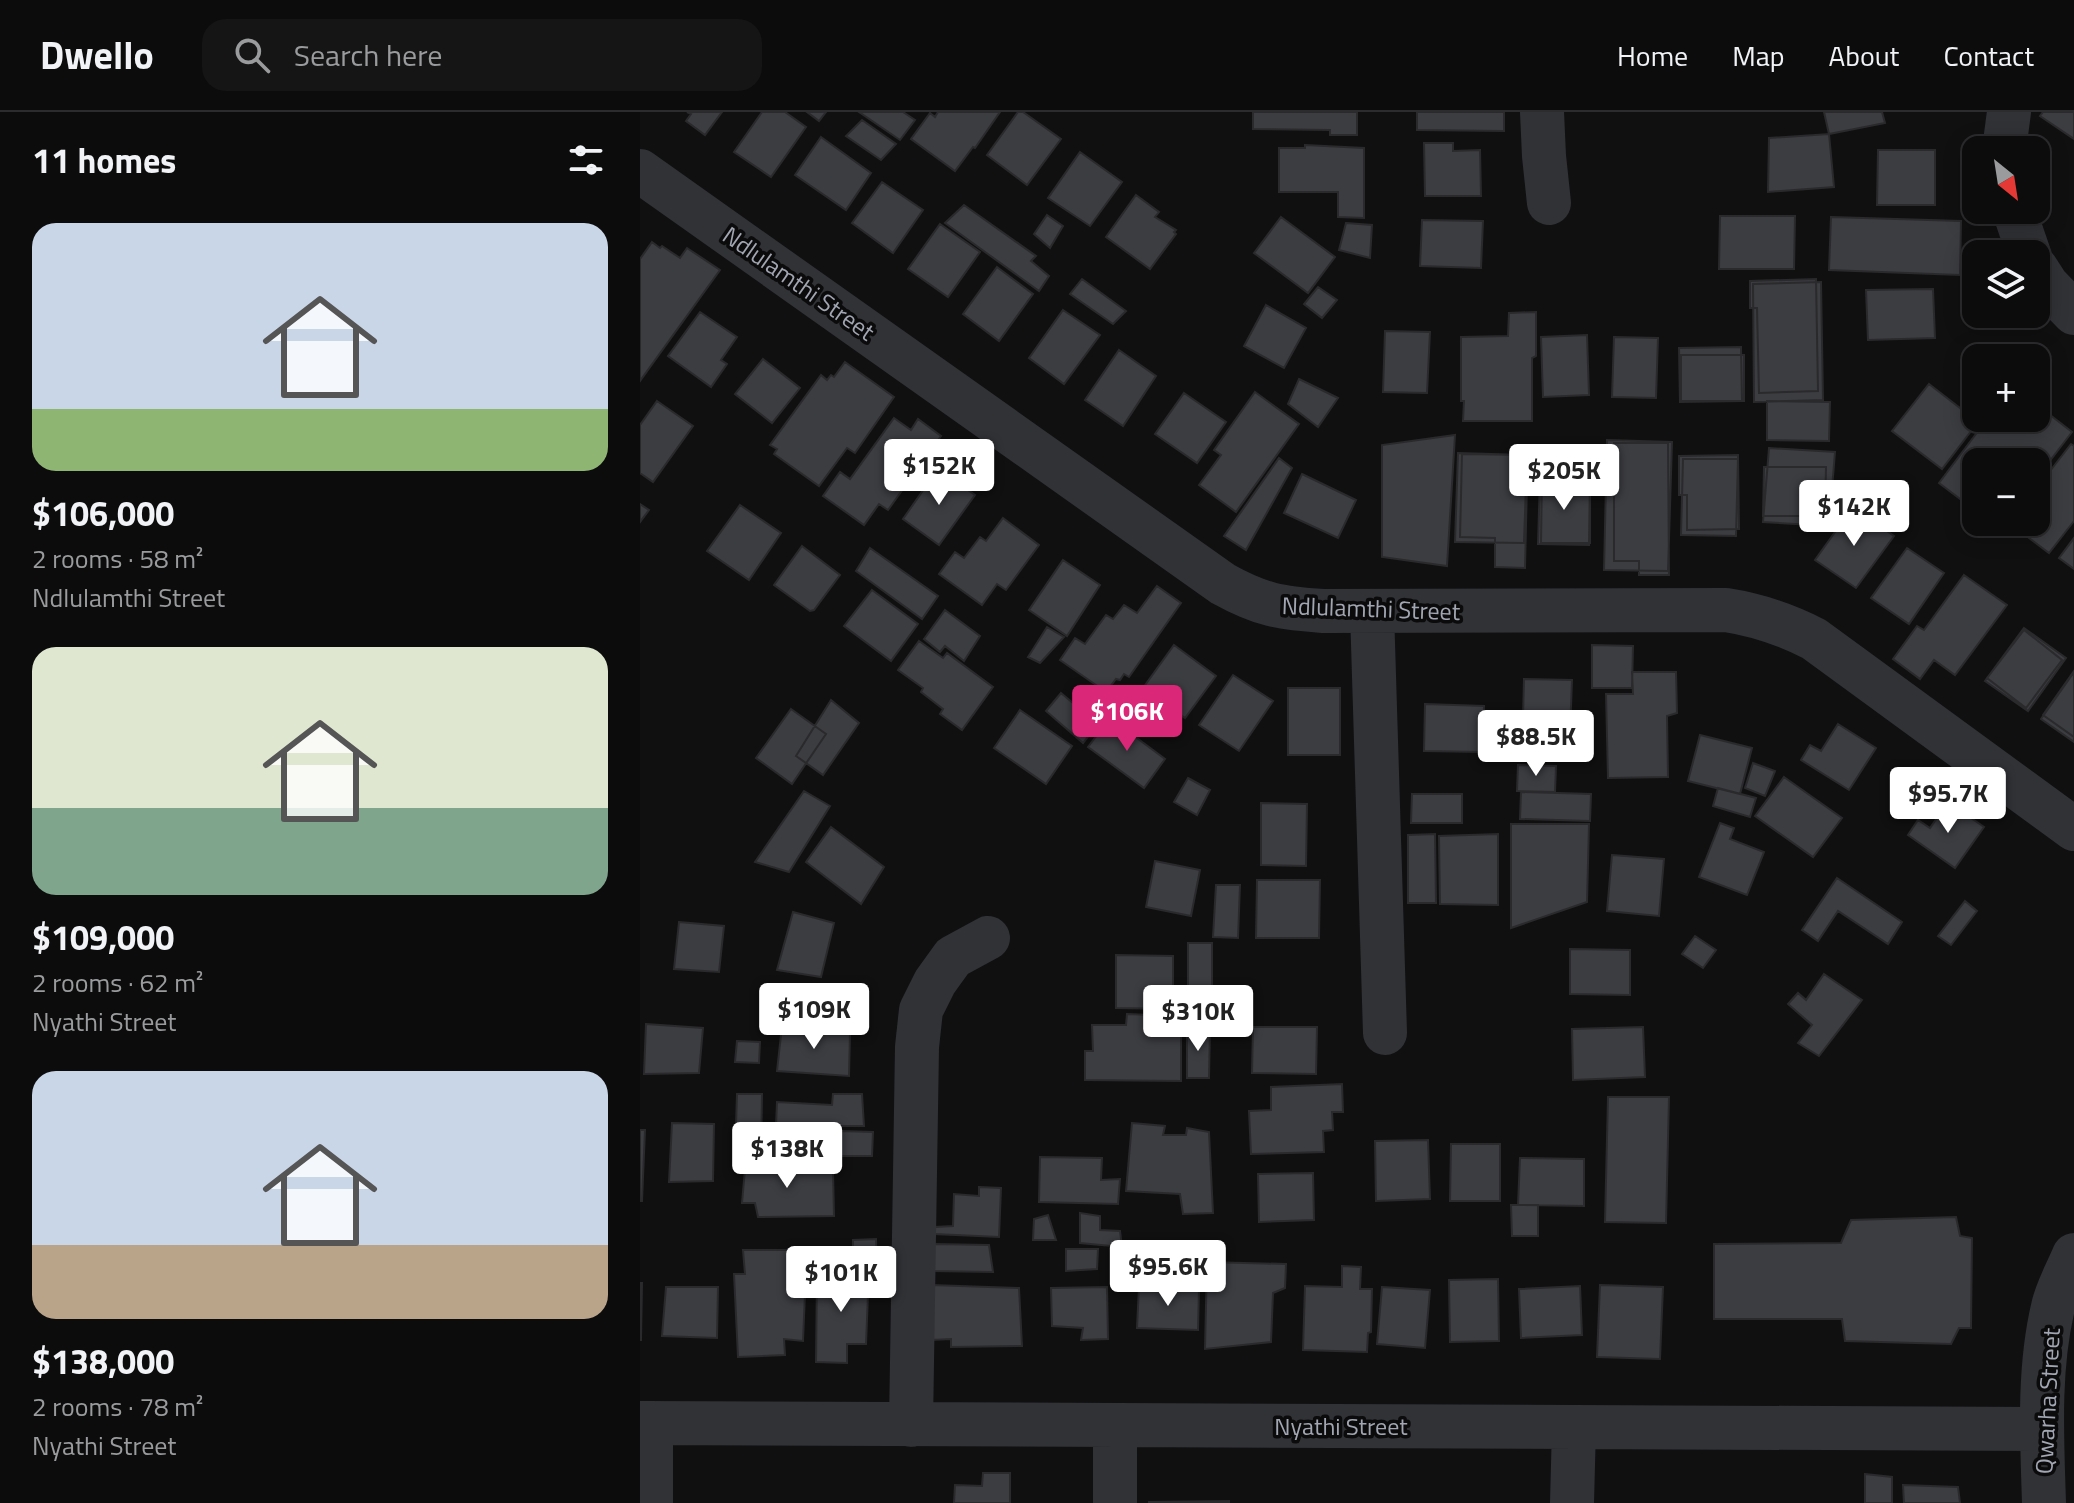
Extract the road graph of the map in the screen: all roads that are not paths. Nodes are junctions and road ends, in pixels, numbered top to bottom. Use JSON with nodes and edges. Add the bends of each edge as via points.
{"nodes":[{"id":1,"x":1542,"y":112,"type":"edge"},
{"id":2,"x":2009,"y":112,"type":"edge"},
{"id":3,"x":2006,"y":136,"type":"edge"},
{"id":4,"x":640,"y":171,"type":"edge"},
{"id":5,"x":1549,"y":203,"type":"dead end"},
{"id":6,"x":2050,"y":288,"type":"edge"},
{"id":7,"x":2074,"y":313,"type":"edge"},
{"id":8,"x":1372,"y":611,"type":"junction"},
{"id":9,"x":2074,"y":829,"type":"edge"},
{"id":10,"x":988,"y":938,"type":"dead end"},
{"id":11,"x":1385,"y":1033,"type":"dead end"},
{"id":12,"x":2074,"y":1255,"type":"edge"},
{"id":13,"x":645,"y":1423,"type":"edge"},
{"id":14,"x":911,"y":1425,"type":"junction"},
{"id":15,"x":1115,"y":1425,"type":"junction"},
{"id":16,"x":1574,"y":1427,"type":"junction"},
{"id":17,"x":2042,"y":1429,"type":"junction"},
{"id":18,"x":651,"y":1503,"type":"edge"},
{"id":19,"x":1115,"y":1503,"type":"edge"},
{"id":20,"x":1572,"y":1503,"type":"edge"},
{"id":21,"x":2044,"y":1503,"type":"edge"}],
"edges":[{"from":1,"to":5,"type":"street"},
{"from":2,"to":3,"type":"street"},
{"from":4,"to":8,"type":"street","name":"Ndlulamthi Street","via":[[1223,584],[1282,608]]},
{"from":6,"to":7,"type":"street"},
{"from":8,"to":9,"type":"street","name":"Ndlulamthi Street","via":[[1711,610],[1756,615],[1814,639]]},
{"from":8,"to":11,"type":"street"},
{"from":10,"to":14,"type":"street","via":[[953,957],[921,1010]]},
{"from":12,"to":17,"type":"street","name":"Qwarha Street","via":[[2048,1333]]},
{"from":13,"to":14,"type":"street","name":"Nyathi Street"},
{"from":13,"to":18,"type":"street"},
{"from":14,"to":15,"type":"street","name":"Nyathi Street"},
{"from":15,"to":16,"type":"street","name":"Nyathi Street"},
{"from":15,"to":19,"type":"street"},
{"from":16,"to":17,"type":"street","name":"Nyathi Street"},
{"from":16,"to":20,"type":"street"},
{"from":17,"to":21,"type":"street","name":"Qwarha Street"}]}
